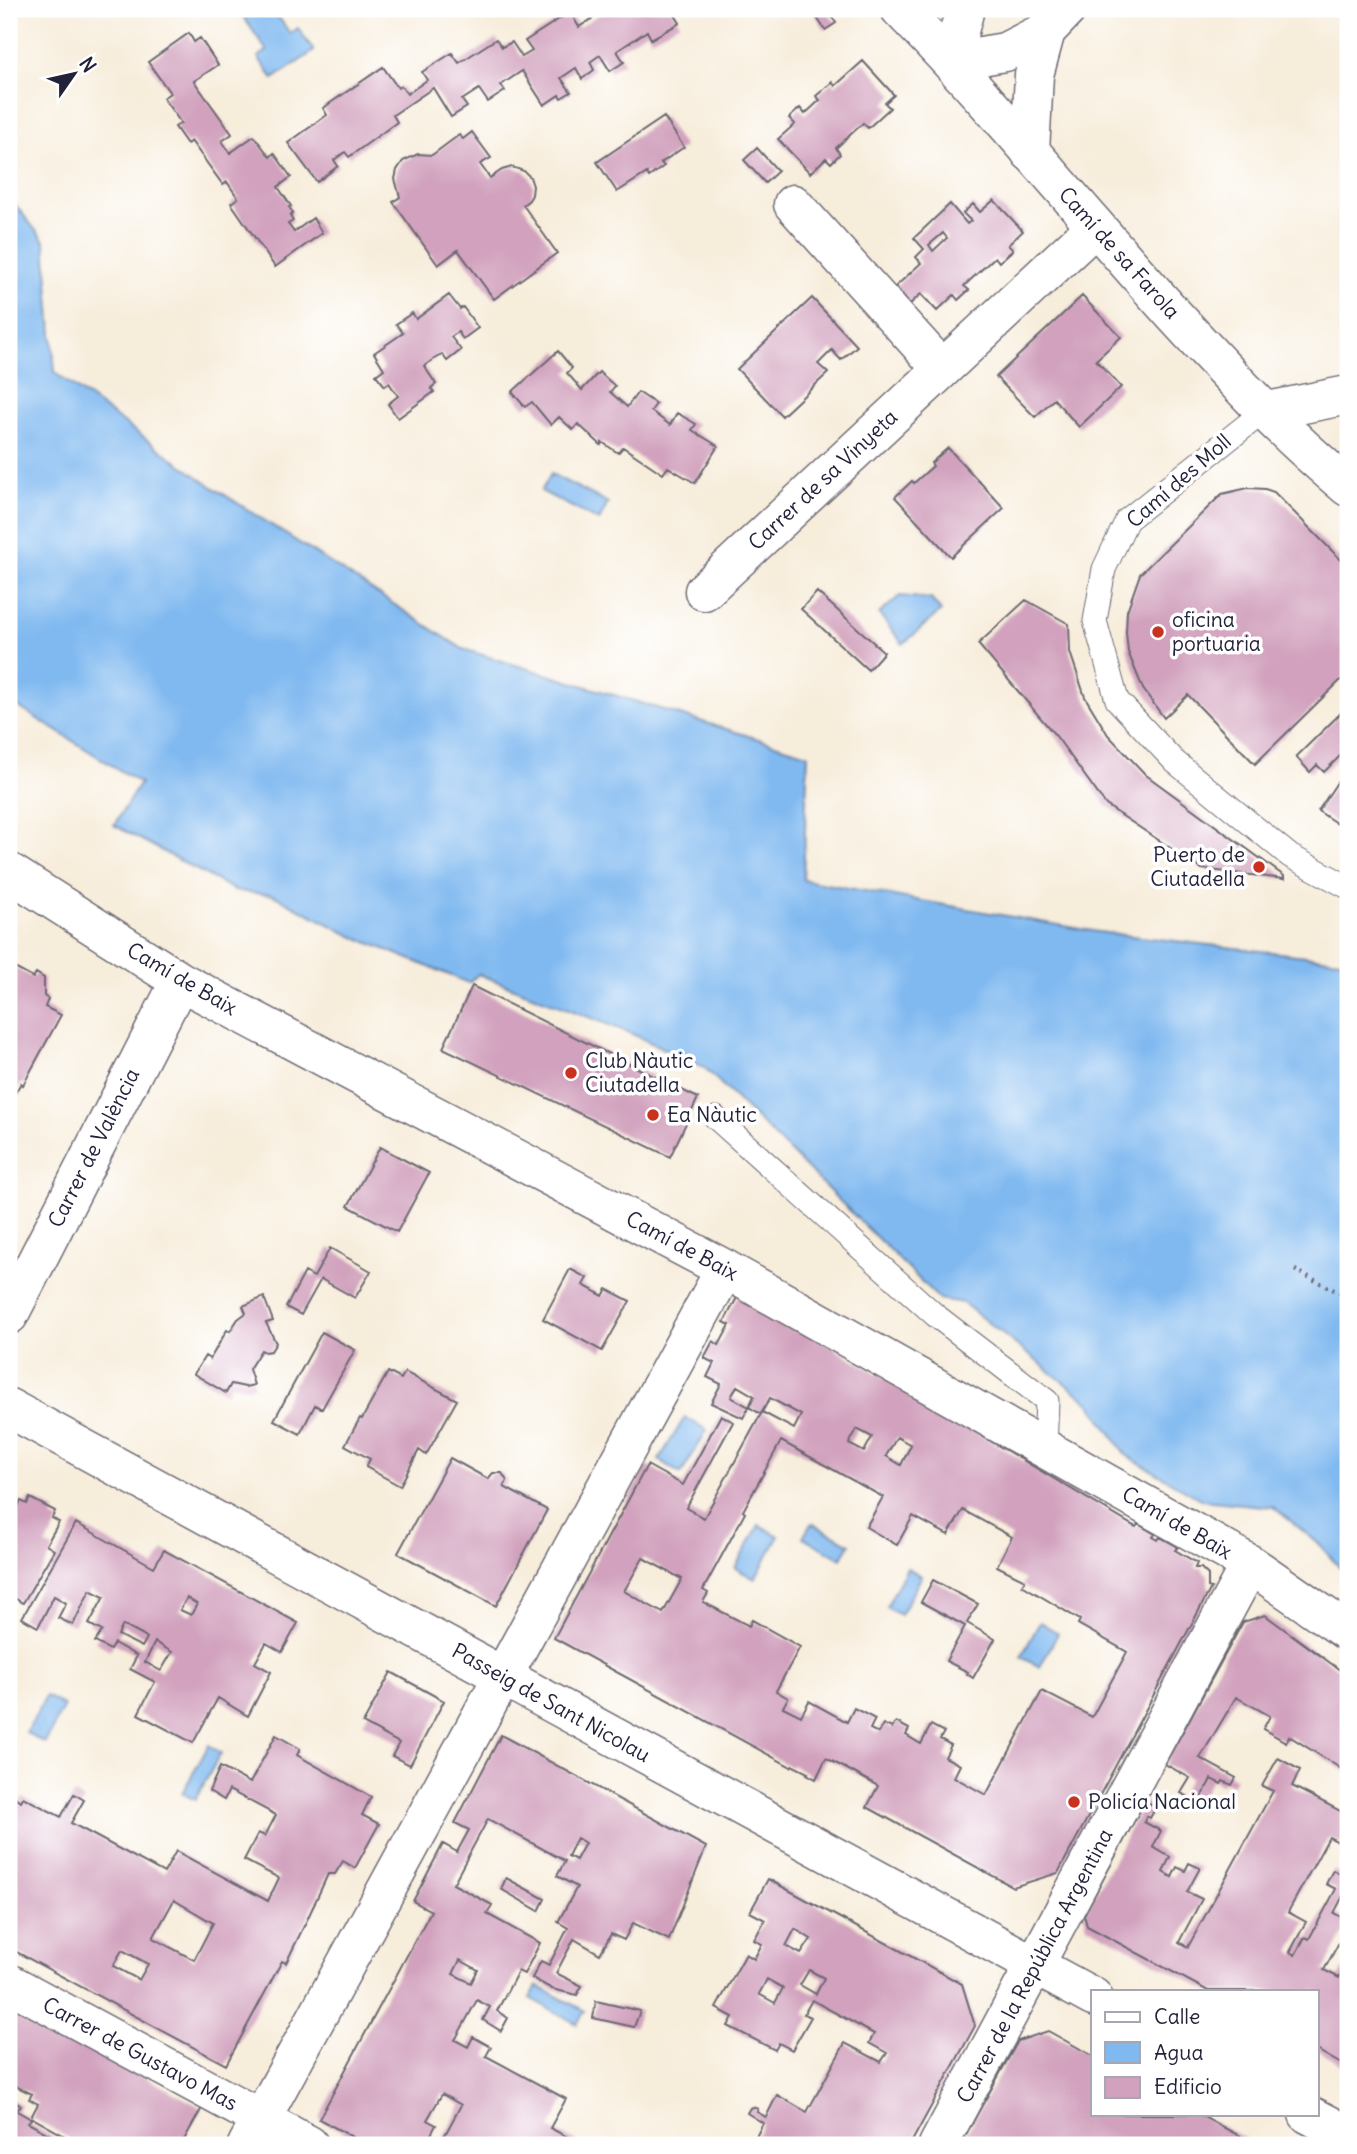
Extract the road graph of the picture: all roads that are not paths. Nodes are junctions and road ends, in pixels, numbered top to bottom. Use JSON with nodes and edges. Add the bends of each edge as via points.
{"nodes":[{"id":1,"x":900,"y":9,"type":"edge"},
{"id":2,"x":965,"y":9,"type":"edge"},
{"id":3,"x":1056,"y":20,"type":"edge"},
{"id":4,"x":951,"y":61,"type":"junction"},
{"id":5,"x":1030,"y":152,"type":"junction"},
{"id":6,"x":793,"y":204,"type":"dead end"},
{"id":7,"x":1095,"y":227,"type":"junction"},
{"id":8,"x":942,"y":369,"type":"junction"},
{"id":9,"x":1348,"y":395,"type":"edge"},
{"id":10,"x":1263,"y":412,"type":"junction"},
{"id":11,"x":1348,"y":487,"type":"edge"},
{"id":12,"x":704,"y":591,"type":"dead end"},
{"id":13,"x":9,"y":872,"type":"edge"},
{"id":14,"x":1348,"y":887,"type":"edge"},
{"id":15,"x":180,"y":981,"type":"junction"},
{"id":16,"x":716,"y":1118,"type":"dead end"},
{"id":17,"x":725,"y":1269,"type":"junction"},
{"id":18,"x":9,"y":1315,"type":"edge"},
{"id":19,"x":9,"y":1408,"type":"edge"},
{"id":20,"x":1045,"y":1448,"type":"junction"},
{"id":21,"x":1250,"y":1564,"type":"junction"},
{"id":22,"x":1348,"y":1632,"type":"edge"},
{"id":23,"x":502,"y":1677,"type":"junction"},
{"id":24,"x":1035,"y":1967,"type":"junction"},
{"id":25,"x":9,"y":1983,"type":"edge"},
{"id":26,"x":1091,"y":1996,"type":"edge"},
{"id":27,"x":1312,"y":2116,"type":"edge"},
{"id":28,"x":254,"y":2132,"type":"edge"},
{"id":29,"x":1348,"y":2136,"type":"edge"},
{"id":30,"x":309,"y":2145,"type":"edge"},
{"id":31,"x":938,"y":2145,"type":"edge"}],
"edges":[{"from":1,"to":4,"type":"street","name":"Camí de sa Farola"},
{"from":2,"to":4,"type":"street"},
{"from":3,"to":4,"type":"street","via":[[1005,52]]},
{"from":3,"to":5,"type":"street","via":[[1034,75]]},
{"from":4,"to":5,"type":"street","name":"Camí de sa Farola"},
{"from":5,"to":7,"type":"street","name":"Camí de sa Farola"},
{"from":6,"to":8,"type":"street"},
{"from":7,"to":8,"type":"street","name":"Carrer de sa Vinyeta"},
{"from":7,"to":10,"type":"street","name":"Camí de sa Farola"},
{"from":8,"to":12,"type":"street","name":"Carrer de sa Vinyeta"},
{"from":9,"to":10,"type":"street"},
{"from":10,"to":11,"type":"street","name":"Camí de sa Farola"},
{"from":10,"to":14,"type":"lane","name":"Camí des Moll","via":[[1127,520],[1104,569],[1095,621],[1117,700],[1174,761],[1290,856]]},
{"from":13,"to":15,"type":"street","name":"Camí de Baix"},
{"from":15,"to":17,"type":"street","name":"Camí de Baix"},
{"from":15,"to":18,"type":"street","name":"Carrer de València"},
{"from":16,"to":20,"type":"lane","via":[[935,1315],[1047,1401]]},
{"from":17,"to":20,"type":"street","name":"Camí de Baix"},
{"from":17,"to":23,"type":"street"},
{"from":19,"to":23,"type":"street","name":"Passeig de Sant Nicolau"},
{"from":20,"to":21,"type":"street","name":"Camí de Baix"},
{"from":21,"to":22,"type":"street","name":"Camí de Baix"},
{"from":21,"to":24,"type":"street","name":"Carrer de la República Argentina"},
{"from":23,"to":24,"type":"street","name":"Passeig de Sant Nicolau"},
{"from":23,"to":28,"type":"street"},
{"from":24,"to":26,"type":"street","name":"Passeig de Sant Nicolau"},
{"from":24,"to":31,"type":"street","name":"Carrer de la República Argentina"},
{"from":25,"to":28,"type":"street","name":"Carrer de Gustavo Mas"},
{"from":27,"to":29,"type":"street"},
{"from":28,"to":30,"type":"street","name":"Carrer de Gustavo Mas"}]}
